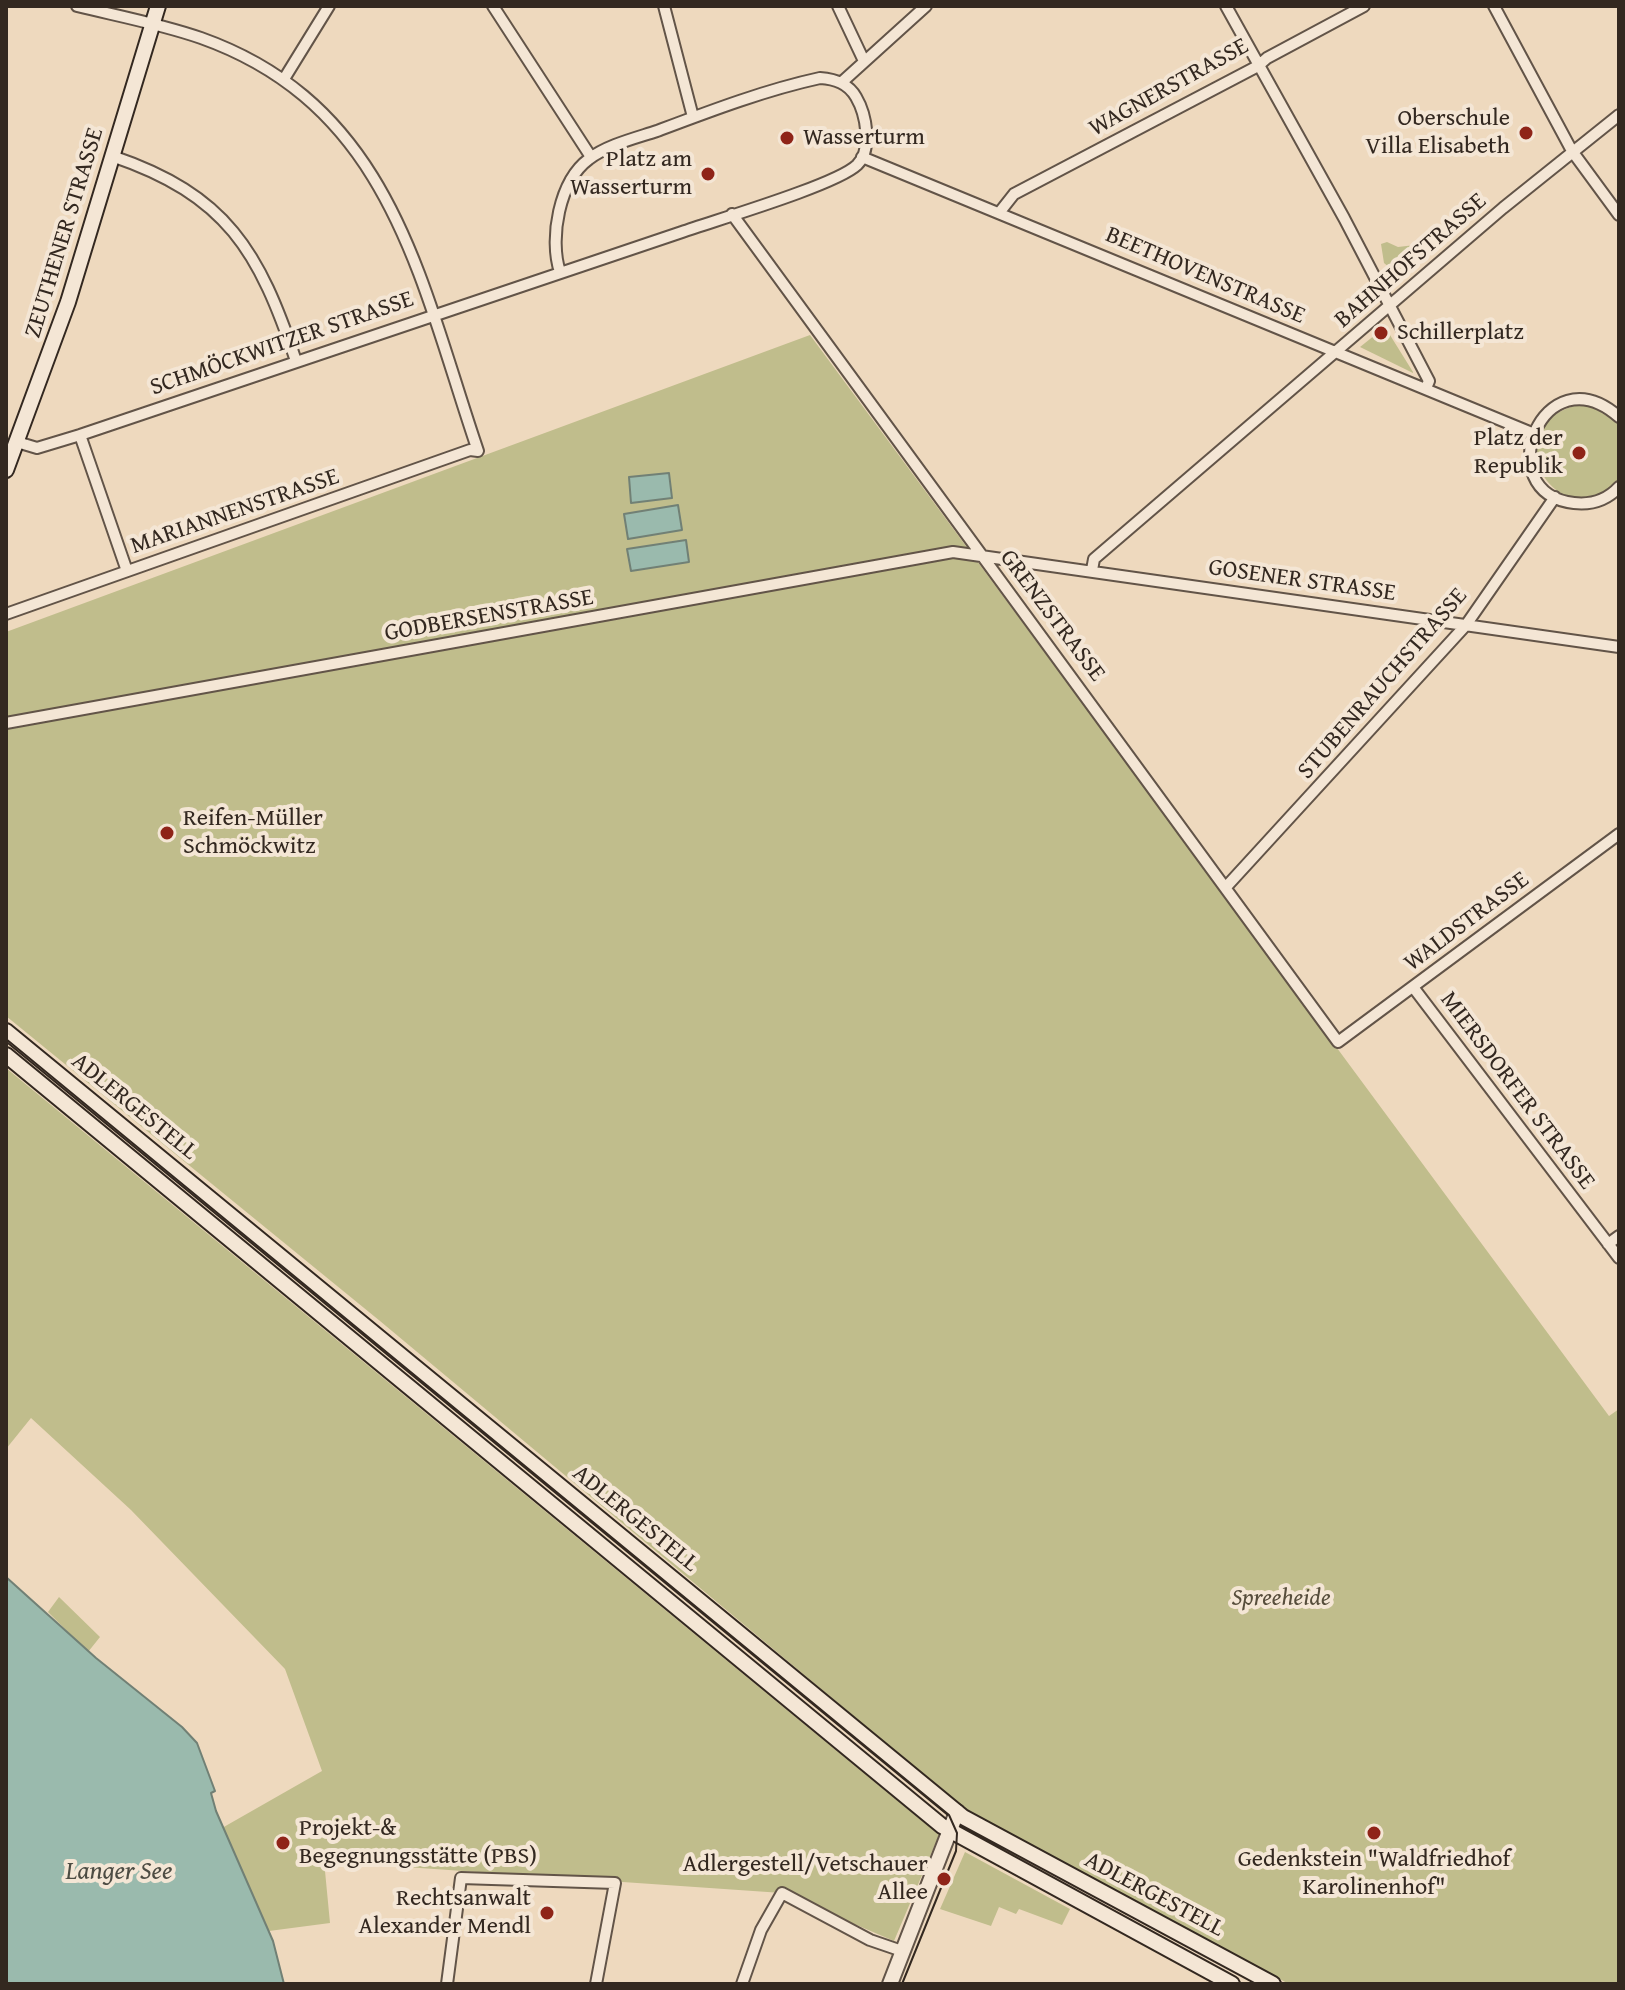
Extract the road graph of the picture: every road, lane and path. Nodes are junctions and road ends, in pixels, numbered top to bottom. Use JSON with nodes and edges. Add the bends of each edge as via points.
{"nodes":[{"id":1,"x":77,"y":6,"type":"edge"},
{"id":2,"x":158,"y":6,"type":"edge"},
{"id":3,"x":329,"y":6,"type":"edge"},
{"id":4,"x":493,"y":6,"type":"edge"},
{"id":5,"x":664,"y":6,"type":"edge"},
{"id":6,"x":838,"y":6,"type":"edge"},
{"id":7,"x":926,"y":6,"type":"edge"},
{"id":8,"x":1226,"y":6,"type":"edge"},
{"id":9,"x":1364,"y":6,"type":"edge"},
{"id":10,"x":1494,"y":6,"type":"edge"},
{"id":11,"x":152,"y":25,"type":"junction"},
{"id":12,"x":864,"y":61,"type":"junction"},
{"id":13,"x":1258,"y":66,"type":"junction"},
{"id":14,"x":284,"y":79,"type":"junction"},
{"id":15,"x":842,"y":82,"type":"junction"},
{"id":16,"x":1619,"y":115,"type":"edge"},
{"id":17,"x":693,"y":117,"type":"junction"},
{"id":18,"x":1572,"y":151,"type":"junction"},
{"id":19,"x":112,"y":156,"type":"junction"},
{"id":20,"x":591,"y":157,"type":"junction"},
{"id":21,"x":862,"y":157,"type":"junction"},
{"id":22,"x":999,"y":213,"type":"junction"},
{"id":23,"x":732,"y":214,"type":"junction"},
{"id":24,"x":1619,"y":215,"type":"edge"},
{"id":25,"x":560,"y":272,"type":"junction"},
{"id":26,"x":1389,"y":307,"type":"junction"},
{"id":27,"x":430,"y":310,"type":"junction"},
{"id":28,"x":1335,"y":352,"type":"junction"},
{"id":29,"x":296,"y":361,"type":"junction"},
{"id":30,"x":1426,"y":388,"type":"junction"},
{"id":31,"x":1619,"y":417,"type":"edge"},
{"id":32,"x":1532,"y":433,"type":"junction"},
{"id":33,"x":80,"y":435,"type":"junction"},
{"id":34,"x":17,"y":442,"type":"junction"},
{"id":35,"x":6,"y":470,"type":"edge"},
{"id":36,"x":1619,"y":487,"type":"edge"},
{"id":37,"x":1555,"y":497,"type":"junction"},
{"id":38,"x":980,"y":554,"type":"junction"},
{"id":39,"x":1092,"y":570,"type":"junction"},
{"id":40,"x":127,"y":571,"type":"junction"},
{"id":41,"x":6,"y":614,"type":"edge"},
{"id":42,"x":1466,"y":625,"type":"junction"},
{"id":43,"x":1619,"y":647,"type":"edge"},
{"id":44,"x":6,"y":723,"type":"edge"},
{"id":45,"x":1619,"y":834,"type":"edge"},
{"id":46,"x":1226,"y":887,"type":"junction"},
{"id":47,"x":1413,"y":987,"type":"junction"},
{"id":48,"x":6,"y":1031,"type":"edge"},
{"id":49,"x":1338,"y":1042,"type":"joint"},
{"id":50,"x":6,"y":1055,"type":"edge"},
{"id":51,"x":1619,"y":1236,"type":"edge"},
{"id":52,"x":1608,"y":1244,"type":"junction"},
{"id":53,"x":1619,"y":1258,"type":"edge"},
{"id":54,"x":957,"y":1812,"type":"junction"},
{"id":55,"x":951,"y":1833,"type":"junction"},
{"id":56,"x":902,"y":1951,"type":"junction"},
{"id":57,"x":1242,"y":1967,"type":"junction"},
{"id":58,"x":447,"y":1984,"type":"edge"},
{"id":59,"x":596,"y":1984,"type":"edge"},
{"id":60,"x":742,"y":1984,"type":"edge"},
{"id":61,"x":890,"y":1984,"type":"edge"},
{"id":62,"x":1232,"y":1984,"type":"edge"},
{"id":63,"x":1273,"y":1984,"type":"edge"}],
"edges":[{"from":1,"to":11,"type":"street"},
{"from":2,"to":11,"type":"main road","name":"ZEUTHENER STRASSE"},
{"from":3,"to":14,"type":"street"},
{"from":4,"to":20,"type":"street"},
{"from":5,"to":17,"type":"street"},
{"from":6,"to":12,"type":"street"},
{"from":7,"to":12,"type":"street"},
{"from":8,"to":13,"type":"street"},
{"from":9,"to":13,"type":"street","name":"WAGNERSTRASSE"},
{"from":10,"to":18,"type":"street"},
{"from":11,"to":14,"type":"street","via":[[211,43]]},
{"from":11,"to":19,"type":"main road","name":"ZEUTHENER STRASSE"},
{"from":12,"to":15,"type":"street"},
{"from":13,"to":22,"type":"street","name":"WAGNERSTRASSE","via":[[1014,194]]},
{"from":13,"to":26,"type":"street"},
{"from":14,"to":27,"type":"street","via":[[321,110],[367,164],[392,208]]},
{"from":15,"to":17,"type":"street","via":[[820,78],[796,83]]},
{"from":15,"to":21,"type":"street","via":[[861,109],[866,133]]},
{"from":16,"to":18,"type":"street","name":"BAHNHOFSTRASSE"},
{"from":17,"to":20,"type":"street"},
{"from":18,"to":24,"type":"street"},
{"from":18,"to":26,"type":"street","name":"BAHNHOFSTRASSE"},
{"from":19,"to":29,"type":"street","via":[[180,184],[227,223],[260,267]]},
{"from":19,"to":34,"type":"main road","name":"ZEUTHENER STRASSE","via":[[55,342]]},
{"from":20,"to":25,"type":"street","via":[[562,199]]},
{"from":21,"to":22,"type":"street","name":"BEETHOVENSTRASSE"},
{"from":21,"to":23,"type":"street","name":"SCHMÖCKWITZER STRASSE","via":[[841,174]]},
{"from":22,"to":28,"type":"street","name":"BEETHOVENSTRASSE"},
{"from":23,"to":25,"type":"street","name":"SCHMÖCKWITZER STRASSE"},
{"from":23,"to":38,"type":"street","name":"GRENZSTRASSE"},
{"from":25,"to":27,"type":"street","name":"SCHMÖCKWITZER STRASSE"},
{"from":26,"to":28,"type":"street","name":"BAHNHOFSTRASSE"},
{"from":26,"to":30,"type":"street","via":[[1429,381]]},
{"from":27,"to":29,"type":"street","name":"SCHMÖCKWITZER STRASSE"},
{"from":27,"to":40,"type":"street","name":"MARIANNENSTRASSE","via":[[478,451]]},
{"from":28,"to":30,"type":"street","name":"BEETHOVENSTRASSE"},
{"from":28,"to":39,"type":"street","name":"BAHNHOFSTRASSE","via":[[1094,559]]},
{"from":29,"to":33,"type":"street","name":"SCHMÖCKWITZER STRASSE"},
{"from":30,"to":32,"type":"street","name":"BEETHOVENSTRASSE"},
{"from":31,"to":32,"type":"street","via":[[1593,402],[1570,401],[1547,412]]},
{"from":32,"to":37,"type":"street","via":[[1531,466],[1538,482]]},
{"from":33,"to":34,"type":"street","name":"SCHMÖCKWITZER STRASSE","via":[[37,448]]},
{"from":33,"to":40,"type":"street"},
{"from":34,"to":35,"type":"main road","name":"ZEUTHENER STRASSE"},
{"from":36,"to":37,"type":"street","via":[[1591,503]]},
{"from":37,"to":42,"type":"street","name":"STUBENRAUCHSTRASSE"},
{"from":38,"to":39,"type":"street","name":"GOSENER STRASSE"},
{"from":38,"to":44,"type":"street","name":"GODBERSENSTRASSE","via":[[943,553]]},
{"from":38,"to":46,"type":"street","name":"GRENZSTRASSE"},
{"from":39,"to":42,"type":"street","name":"GOSENER STRASSE"},
{"from":40,"to":41,"type":"street","name":"MARIANNENSTRASSE"},
{"from":42,"to":43,"type":"street","name":"GOSENER STRASSE"},
{"from":42,"to":46,"type":"street","name":"STUBENRAUCHSTRASSE"},
{"from":45,"to":47,"type":"street","name":"WALDSTRASSE"},
{"from":46,"to":49,"type":"street","name":"GRENZSTRASSE"},
{"from":47,"to":49,"type":"street","name":"WALDSTRASSE"},
{"from":47,"to":52,"type":"street","name":"MIERSDORFER STRASSE"},
{"from":48,"to":54,"type":"main road","name":"ADLERGESTELL"},
{"from":50,"to":55,"type":"main road","name":"ADLERGESTELL"},
{"from":51,"to":52,"type":"street"},
{"from":52,"to":53,"type":"street","name":"MIERSDORFER STRASSE"},
{"from":54,"to":55,"type":"main road"},
{"from":54,"to":57,"type":"main road","name":"ADLERGESTELL"},
{"from":55,"to":56,"type":"main road"},
{"from":55,"to":62,"type":"main road","name":"ADLERGESTELL"},
{"from":56,"to":60,"type":"street","via":[[870,1940],[782,1893],[761,1930]]},
{"from":56,"to":61,"type":"main road"},
{"from":57,"to":62,"type":"main road"},
{"from":57,"to":63,"type":"main road","name":"ADLERGESTELL"},
{"from":58,"to":59,"type":"street","via":[[461,1878],[615,1883]]}]}
